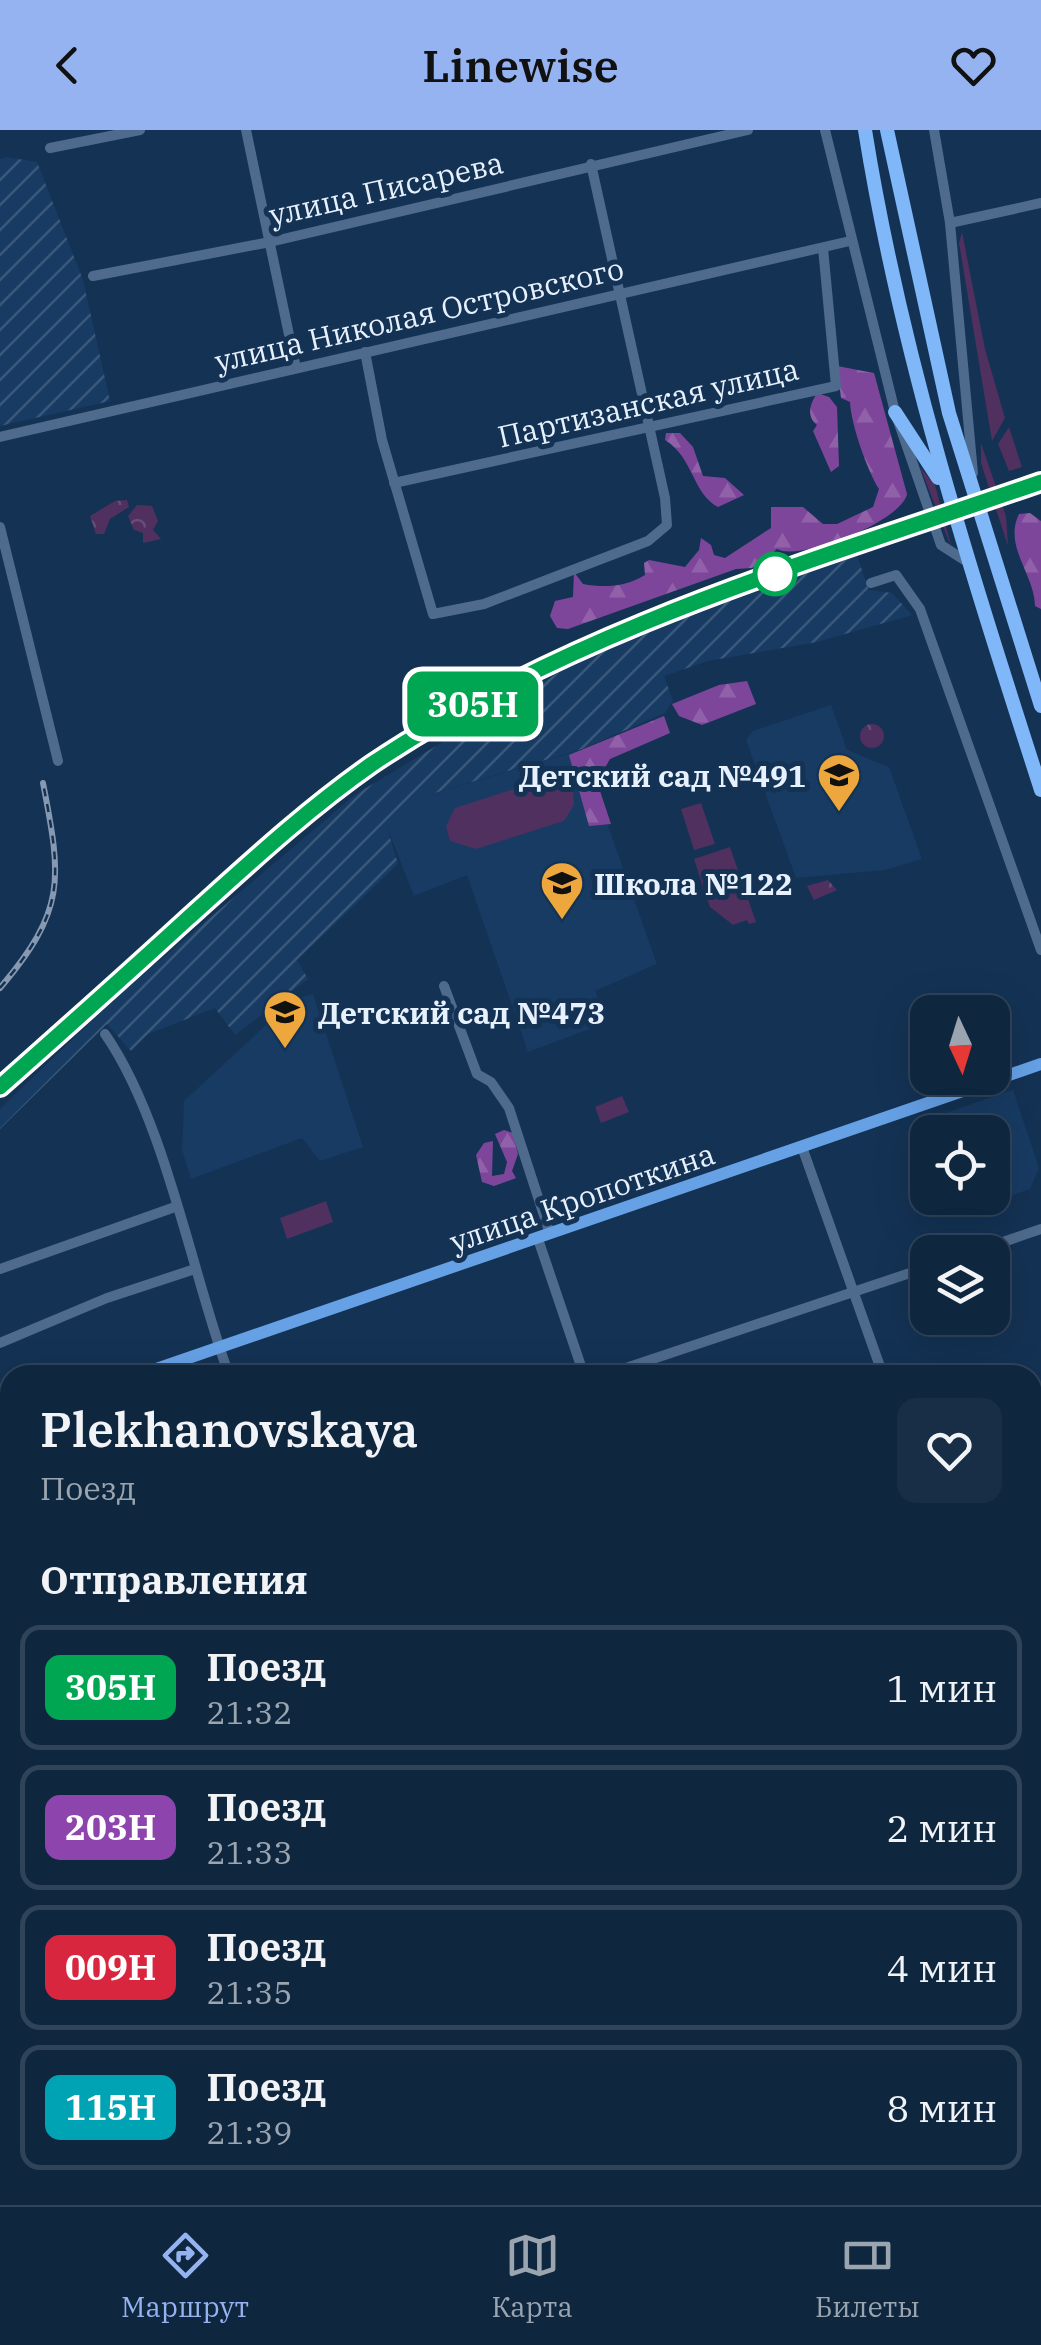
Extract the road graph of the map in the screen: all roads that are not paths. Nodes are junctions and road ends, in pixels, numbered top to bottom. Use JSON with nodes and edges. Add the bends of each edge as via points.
{"nodes":[{"id":1,"x":140,"y":130,"type":"edge"},
{"id":2,"x":246,"y":130,"type":"edge"},
{"id":3,"x":748,"y":130,"type":"edge"},
{"id":4,"x":825,"y":130,"type":"edge"},
{"id":5,"x":864,"y":130,"type":"edge"},
{"id":6,"x":887,"y":130,"type":"edge"},
{"id":7,"x":934,"y":130,"type":"edge"},
{"id":8,"x":50,"y":148,"type":"dead end"},
{"id":9,"x":591,"y":164,"type":"junction"},
{"id":10,"x":1041,"y":203,"type":"edge"},
{"id":11,"x":950,"y":223,"type":"junction"},
{"id":12,"x":850,"y":241,"type":"junction"},
{"id":13,"x":270,"y":242,"type":"junction"},
{"id":14,"x":823,"y":248,"type":"junction"},
{"id":15,"x":93,"y":276,"type":"dead end"},
{"id":16,"x":617,"y":293,"type":"junction"},
{"id":17,"x":364,"y":352,"type":"junction"},
{"id":18,"x":296,"y":368,"type":"junction"},
{"id":19,"x":895,"y":412,"type":"junction"},
{"id":20,"x":650,"y":429,"type":"junction"},
{"id":21,"x":0,"y":437,"type":"edge"},
{"id":22,"x":394,"y":483,"type":"junction"},
{"id":23,"x":944,"y":487,"type":"junction"},
{"id":24,"x":974,"y":489,"type":"junction"},
{"id":25,"x":0,"y":527,"type":"edge"},
{"id":26,"x":969,"y":563,"type":"junction"},
{"id":27,"x":6,"y":574,"type":"edge"},
{"id":28,"x":870,"y":583,"type":"dead end"},
{"id":29,"x":1041,"y":706,"type":"edge"},
{"id":30,"x":58,"y":761,"type":"dead end"},
{"id":31,"x":1041,"y":790,"type":"edge"},
{"id":32,"x":1041,"y":950,"type":"edge"},
{"id":33,"x":444,"y":986,"type":"dead end"},
{"id":34,"x":105,"y":1034,"type":"dead end"},
{"id":35,"x":1041,"y":1064,"type":"edge"},
{"id":36,"x":802,"y":1147,"type":"junction"},
{"id":37,"x":175,"y":1207,"type":"junction"},
{"id":38,"x":1041,"y":1229,"type":"edge"},
{"id":39,"x":544,"y":1236,"type":"junction"},
{"id":40,"x":1010,"y":1240,"type":"edge"},
{"id":41,"x":0,"y":1269,"type":"edge"},
{"id":42,"x":195,"y":1270,"type":"junction"},
{"id":43,"x":910,"y":1273,"type":"edge"},
{"id":44,"x":854,"y":1291,"type":"junction"},
{"id":45,"x":0,"y":1343,"type":"edge"},
{"id":46,"x":219,"y":1348,"type":"junction"},
{"id":47,"x":169,"y":1365,"type":"edge"},
{"id":48,"x":225,"y":1365,"type":"edge"},
{"id":49,"x":581,"y":1365,"type":"edge"},
{"id":50,"x":636,"y":1365,"type":"edge"},
{"id":51,"x":880,"y":1365,"type":"edge"}],
"edges":[{"from":1,"to":8,"type":"street"},
{"from":2,"to":13,"type":"street"},
{"from":3,"to":9,"type":"street","name":"улица Писарева"},
{"from":4,"to":12,"type":"street"},
{"from":5,"to":23,"type":"highway"},
{"from":6,"to":24,"type":"highway","via":[[924,314]]},
{"from":7,"to":11,"type":"street"},
{"from":9,"to":13,"type":"street","name":"улица Писарева"},
{"from":9,"to":16,"type":"street"},
{"from":10,"to":11,"type":"street"},
{"from":11,"to":24,"type":"street"},
{"from":12,"to":14,"type":"street","name":"улица Николая Островского"},
{"from":12,"to":19,"type":"street"},
{"from":13,"to":15,"type":"street","name":"улица Писарева"},
{"from":13,"to":18,"type":"street"},
{"from":14,"to":16,"type":"street","name":"улица Николая Островского"},
{"from":14,"to":20,"type":"street","name":"Партизанская улица","via":[[836,386]]},
{"from":16,"to":17,"type":"street","name":"улица Николая Островского"},
{"from":16,"to":20,"type":"street"},
{"from":17,"to":18,"type":"street","name":"улица Николая Островского"},
{"from":17,"to":22,"type":"street"},
{"from":18,"to":21,"type":"street","name":"улица Николая Островского"},
{"from":19,"to":23,"type":"highway"},
{"from":19,"to":26,"type":"street","via":[[942,545]]},
{"from":20,"to":22,"type":"street","name":"Партизанская улица"},
{"from":20,"to":22,"type":"street","via":[[666,525],[648,541],[484,604],[432,614]]},
{"from":23,"to":26,"type":"highway"},
{"from":24,"to":29,"type":"highway"},
{"from":25,"to":27,"type":"street"},
{"from":26,"to":31,"type":"highway"},
{"from":27,"to":30,"type":"street"},
{"from":28,"to":32,"type":"street","via":[[896,575],[920,608]]},
{"from":33,"to":39,"type":"street","via":[[477,1074],[492,1082],[510,1108]]},
{"from":34,"to":37,"type":"street","via":[[140,1104]]},
{"from":35,"to":36,"type":"main road","name":"улица Кропоткина"},
{"from":36,"to":39,"type":"main road","name":"улица Кропоткина"},
{"from":36,"to":44,"type":"street"},
{"from":37,"to":41,"type":"street"},
{"from":37,"to":42,"type":"street"},
{"from":38,"to":40,"type":"street"},
{"from":39,"to":46,"type":"main road","name":"улица Кропоткина"},
{"from":39,"to":49,"type":"street"},
{"from":42,"to":45,"type":"street"},
{"from":42,"to":46,"type":"street"},
{"from":43,"to":44,"type":"street"},
{"from":44,"to":50,"type":"street"},
{"from":44,"to":51,"type":"street"},
{"from":46,"to":47,"type":"main road","name":"улица Кропоткина"},
{"from":46,"to":48,"type":"street"}]}
